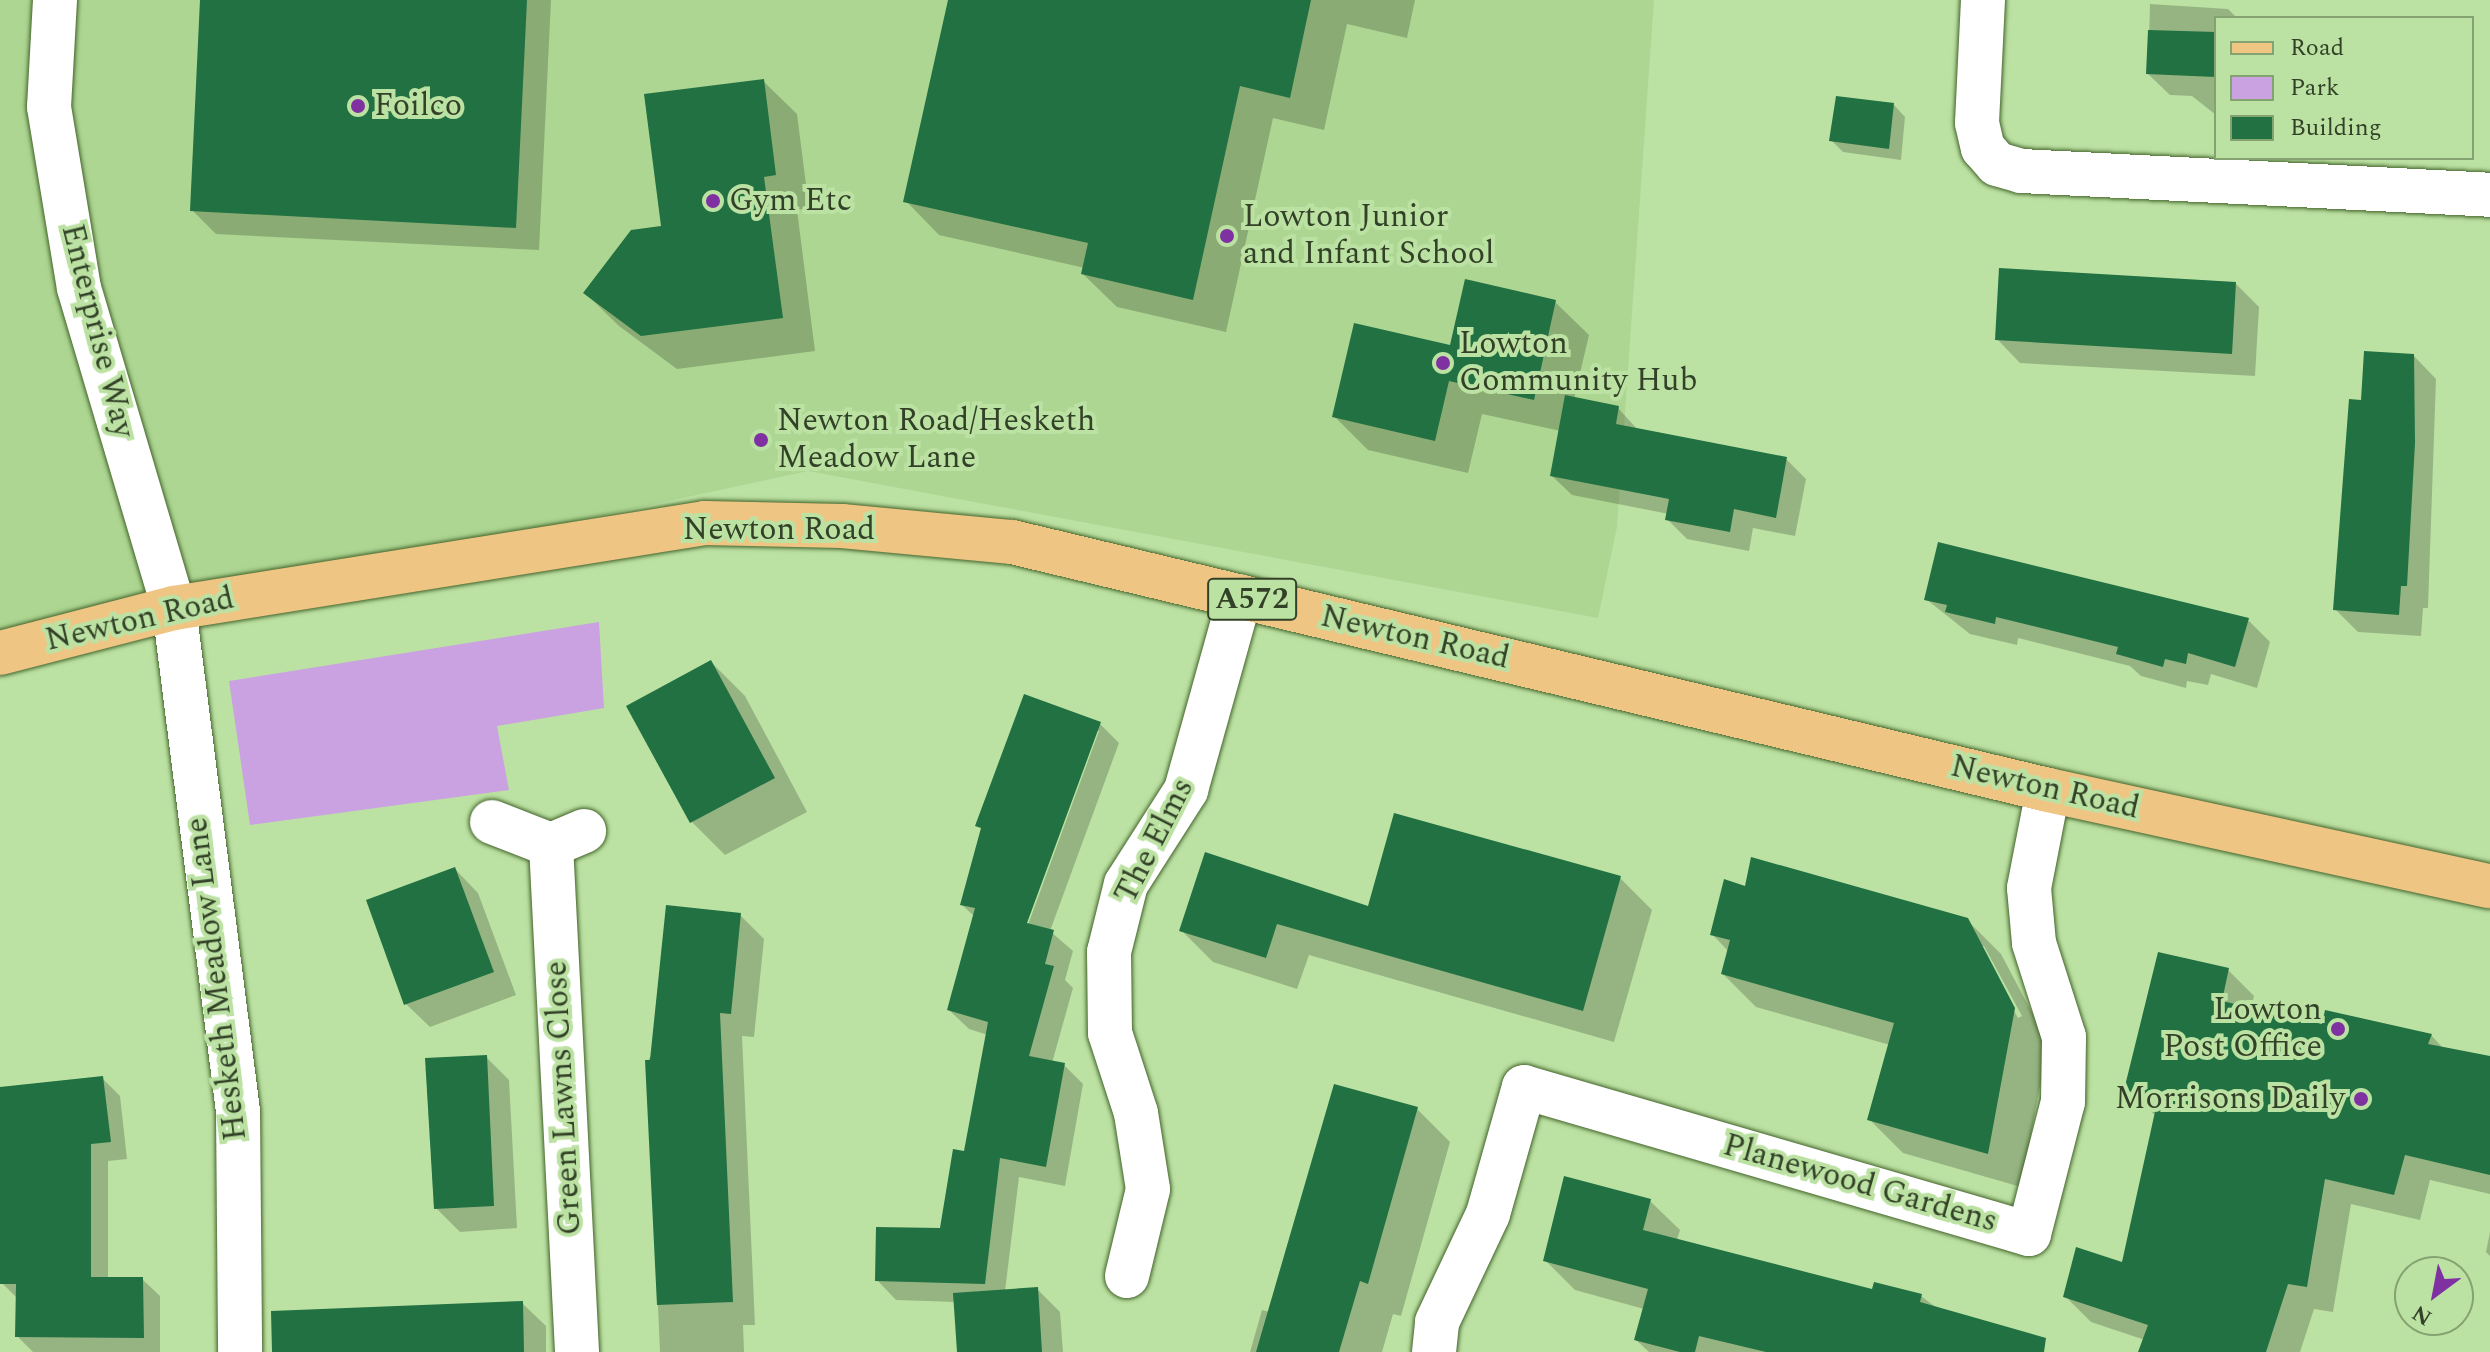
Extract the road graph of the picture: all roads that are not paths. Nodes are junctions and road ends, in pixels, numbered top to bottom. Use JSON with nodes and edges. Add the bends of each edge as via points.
{"nodes":[{"id":1,"x":55,"y":0,"type":"edge"},
{"id":2,"x":1983,"y":0,"type":"edge"},
{"id":3,"x":2490,"y":195,"type":"edge"},
{"id":4,"x":1240,"y":596,"type":"junction"},
{"id":5,"x":174,"y":608,"type":"junction"},
{"id":6,"x":0,"y":653,"type":"edge"},
{"id":7,"x":2048,"y":790,"type":"junction"},
{"id":8,"x":492,"y":822,"type":"dead end"},
{"id":9,"x":2490,"y":886,"type":"edge"},
{"id":10,"x":1127,"y":1276,"type":"dead end"},
{"id":11,"x":240,"y":1352,"type":"edge"},
{"id":12,"x":577,"y":1352,"type":"edge"},
{"id":13,"x":1434,"y":1352,"type":"edge"}],
"edges":[{"from":1,"to":5,"type":"street","name":"Enterprise Way","via":[[49,107],[79,288]]},
{"from":2,"to":3,"type":"street","via":[[1977,123],[1983,148],[1997,164],[2021,171]]},
{"from":4,"to":5,"type":"main road","name":"Newton Road","number":"A572","via":[[1012,542],[842,526],[705,523]]},
{"from":4,"to":7,"type":"main road","name":"Newton Road","number":"A572"},
{"from":4,"to":10,"type":"street","name":"The Elms","via":[[1186,790],[1126,884],[1109,952],[1110,1033],[1136,1113],[1148,1189]]},
{"from":5,"to":6,"type":"main road","name":"Newton Road","number":"A572"},
{"from":5,"to":11,"type":"street","name":"Hesketh Meadow Lane","via":[[238,1111]]},
{"from":7,"to":9,"type":"main road","name":"Newton Road","number":"A572"},
{"from":7,"to":13,"type":"street","name":"Planewood Gardens","via":[[2029,888],[2034,943],[2064,1037],[2063,1102],[2029,1234],[1524,1087],[1488,1214],[1437,1322]]},
{"from":8,"to":12,"type":"street","name":"Green Lawns Close","via":[[568,838]]}]}
